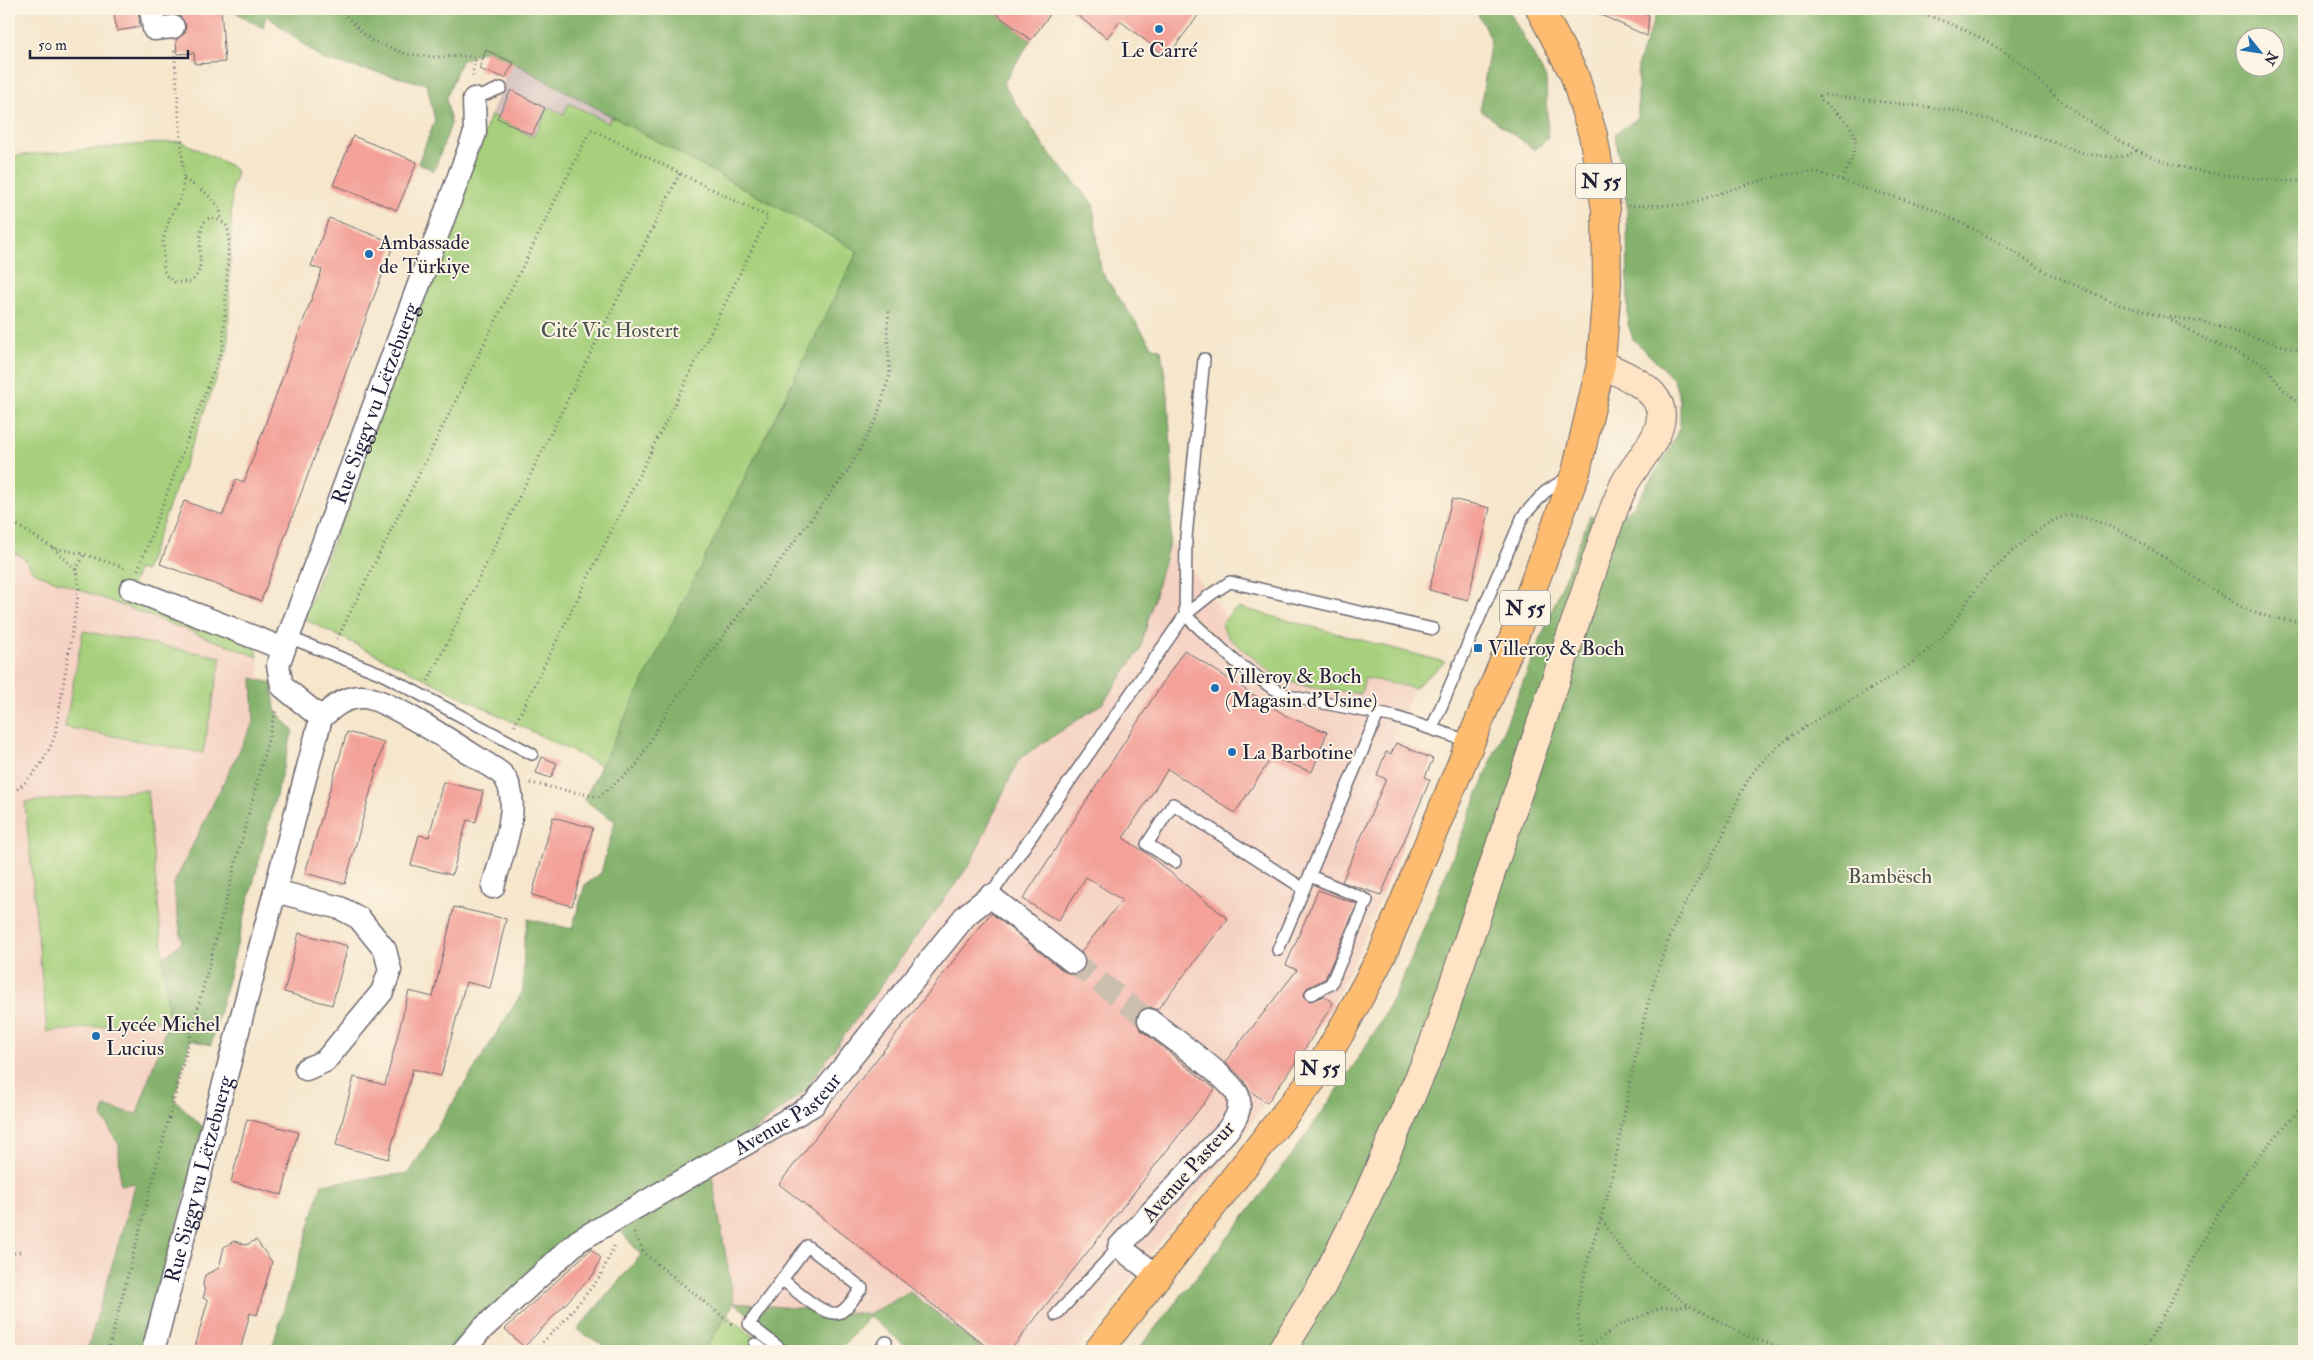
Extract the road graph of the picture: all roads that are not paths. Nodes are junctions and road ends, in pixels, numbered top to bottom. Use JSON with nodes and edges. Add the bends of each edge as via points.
{"nodes":[{"id":1,"x":151,"y":9,"type":"edge"},
{"id":2,"x":1540,"y":9,"type":"edge"},
{"id":3,"x":173,"y":27,"type":"road end"},
{"id":4,"x":501,"y":88,"type":"dead end"},
{"id":5,"x":474,"y":99,"type":"joint"},
{"id":6,"x":1204,"y":359,"type":"dead end"},
{"id":7,"x":1601,"y":364,"type":"junction"},
{"id":8,"x":1576,"y":472,"type":"junction"},
{"id":9,"x":134,"y":581,"type":"road end"},
{"id":10,"x":1185,"y":615,"type":"junction"},
{"id":11,"x":1434,"y":629,"type":"dead end"},
{"id":12,"x":286,"y":643,"type":"junction"},
{"id":13,"x":1378,"y":714,"type":"junction"},
{"id":14,"x":321,"y":718,"type":"junction"},
{"id":15,"x":1432,"y":728,"type":"junction"},
{"id":16,"x":1471,"y":742,"type":"junction"},
{"id":17,"x":532,"y":754,"type":"dead end"},
{"id":18,"x":1175,"y":862,"type":"dead end"},
{"id":19,"x":1310,"y":876,"type":"junction"},
{"id":20,"x":492,"y":888,"type":"dead end"},
{"id":21,"x":1304,"y":889,"type":"junction"},
{"id":22,"x":275,"y":892,"type":"junction"},
{"id":23,"x":990,"y":896,"type":"junction"},
{"id":24,"x":1278,"y":950,"type":"dead end"},
{"id":25,"x":1073,"y":962,"type":"tunnel mouth"},
{"id":26,"x":1311,"y":994,"type":"dead end"},
{"id":27,"x":1149,"y":1020,"type":"tunnel mouth"},
{"id":28,"x":306,"y":1069,"type":"dead end"},
{"id":29,"x":1119,"y":1247,"type":"junction"},
{"id":30,"x":1157,"y":1276,"type":"junction"},
{"id":31,"x":782,"y":1279,"type":"junction"},
{"id":32,"x":1056,"y":1315,"type":"dead end"},
{"id":33,"x":153,"y":1351,"type":"edge"},
{"id":34,"x":463,"y":1351,"type":"edge"},
{"id":35,"x":784,"y":1351,"type":"edge"},
{"id":36,"x":1098,"y":1351,"type":"edge"},
{"id":37,"x":1281,"y":1351,"type":"edge"}],
"edges":[{"from":1,"to":3,"type":"street","via":[[154,29]]},
{"from":2,"to":7,"type":"main road","number":"N 55","via":[[1574,74],[1593,135],[1606,209],[1608,284]]},
{"from":4,"to":5,"type":"lane"},
{"from":5,"to":12,"type":"street","name":"Rue Siggy vu Lëtzebuerg","via":[[475,133]]},
{"from":6,"to":10,"type":"lane","via":[[1186,537]]},
{"from":7,"to":8,"type":"main road","number":"N 55"},
{"from":7,"to":37,"type":"main road","via":[[1651,393],[1659,406],[1660,420],[1654,439],[1625,482],[1608,522],[1432,1048],[1366,1199],[1323,1284]]},
{"from":8,"to":15,"type":"lane","via":[[1545,492],[1523,516]]},
{"from":8,"to":16,"type":"main road","number":"N 55"},
{"from":9,"to":12,"type":"street"},
{"from":10,"to":11,"type":"lane","via":[[1230,582]]},
{"from":10,"to":13,"type":"lane","via":[[1236,662],[1271,687],[1301,699]]},
{"from":10,"to":23,"type":"lane"},
{"from":12,"to":14,"type":"street","name":"Rue Siggy vu Lëtzebuerg","via":[[278,665],[282,686]]},
{"from":12,"to":17,"type":"lane","via":[[330,653],[382,674]]},
{"from":13,"to":15,"type":"lane"},
{"from":13,"to":19,"type":"lane"},
{"from":14,"to":20,"type":"street","via":[[340,701],[362,696],[384,702],[505,778],[513,797],[511,816]]},
{"from":14,"to":22,"type":"street","name":"Rue Siggy vu Lëtzebuerg"},
{"from":15,"to":16,"type":"lane"},
{"from":16,"to":30,"type":"main road","number":"N 55","via":[[1382,954],[1343,1028],[1314,1076]]},
{"from":18,"to":21,"type":"lane","via":[[1147,844],[1173,804]]},
{"from":19,"to":21,"type":"lane"},
{"from":19,"to":26,"type":"lane","via":[[1367,900],[1330,984]]},
{"from":21,"to":24,"type":"lane"},
{"from":22,"to":28,"type":"street","via":[[340,908],[360,918],[386,950],[390,970],[382,992],[326,1061]]},
{"from":22,"to":33,"type":"street","name":"Rue Siggy vu Lëtzebuerg"},
{"from":23,"to":25,"type":"street"},
{"from":23,"to":34,"type":"street","name":"Avenue Pasteur","via":[[966,915],[813,1105],[578,1241],[480,1331]]},
{"from":27,"to":29,"type":"street","name":"Avenue Pasteur","via":[[1225,1080],[1238,1095],[1238,1115],[1227,1131]]},
{"from":29,"to":30,"type":"street"},
{"from":29,"to":32,"type":"lane"},
{"from":30,"to":36,"type":"main road","number":"N 55"},
{"from":31,"to":31,"type":"lane","via":[[807,1246],[862,1288],[842,1311],[834,1314],[824,1311]]},
{"from":31,"to":35,"type":"lane","via":[[749,1324]]}]}
